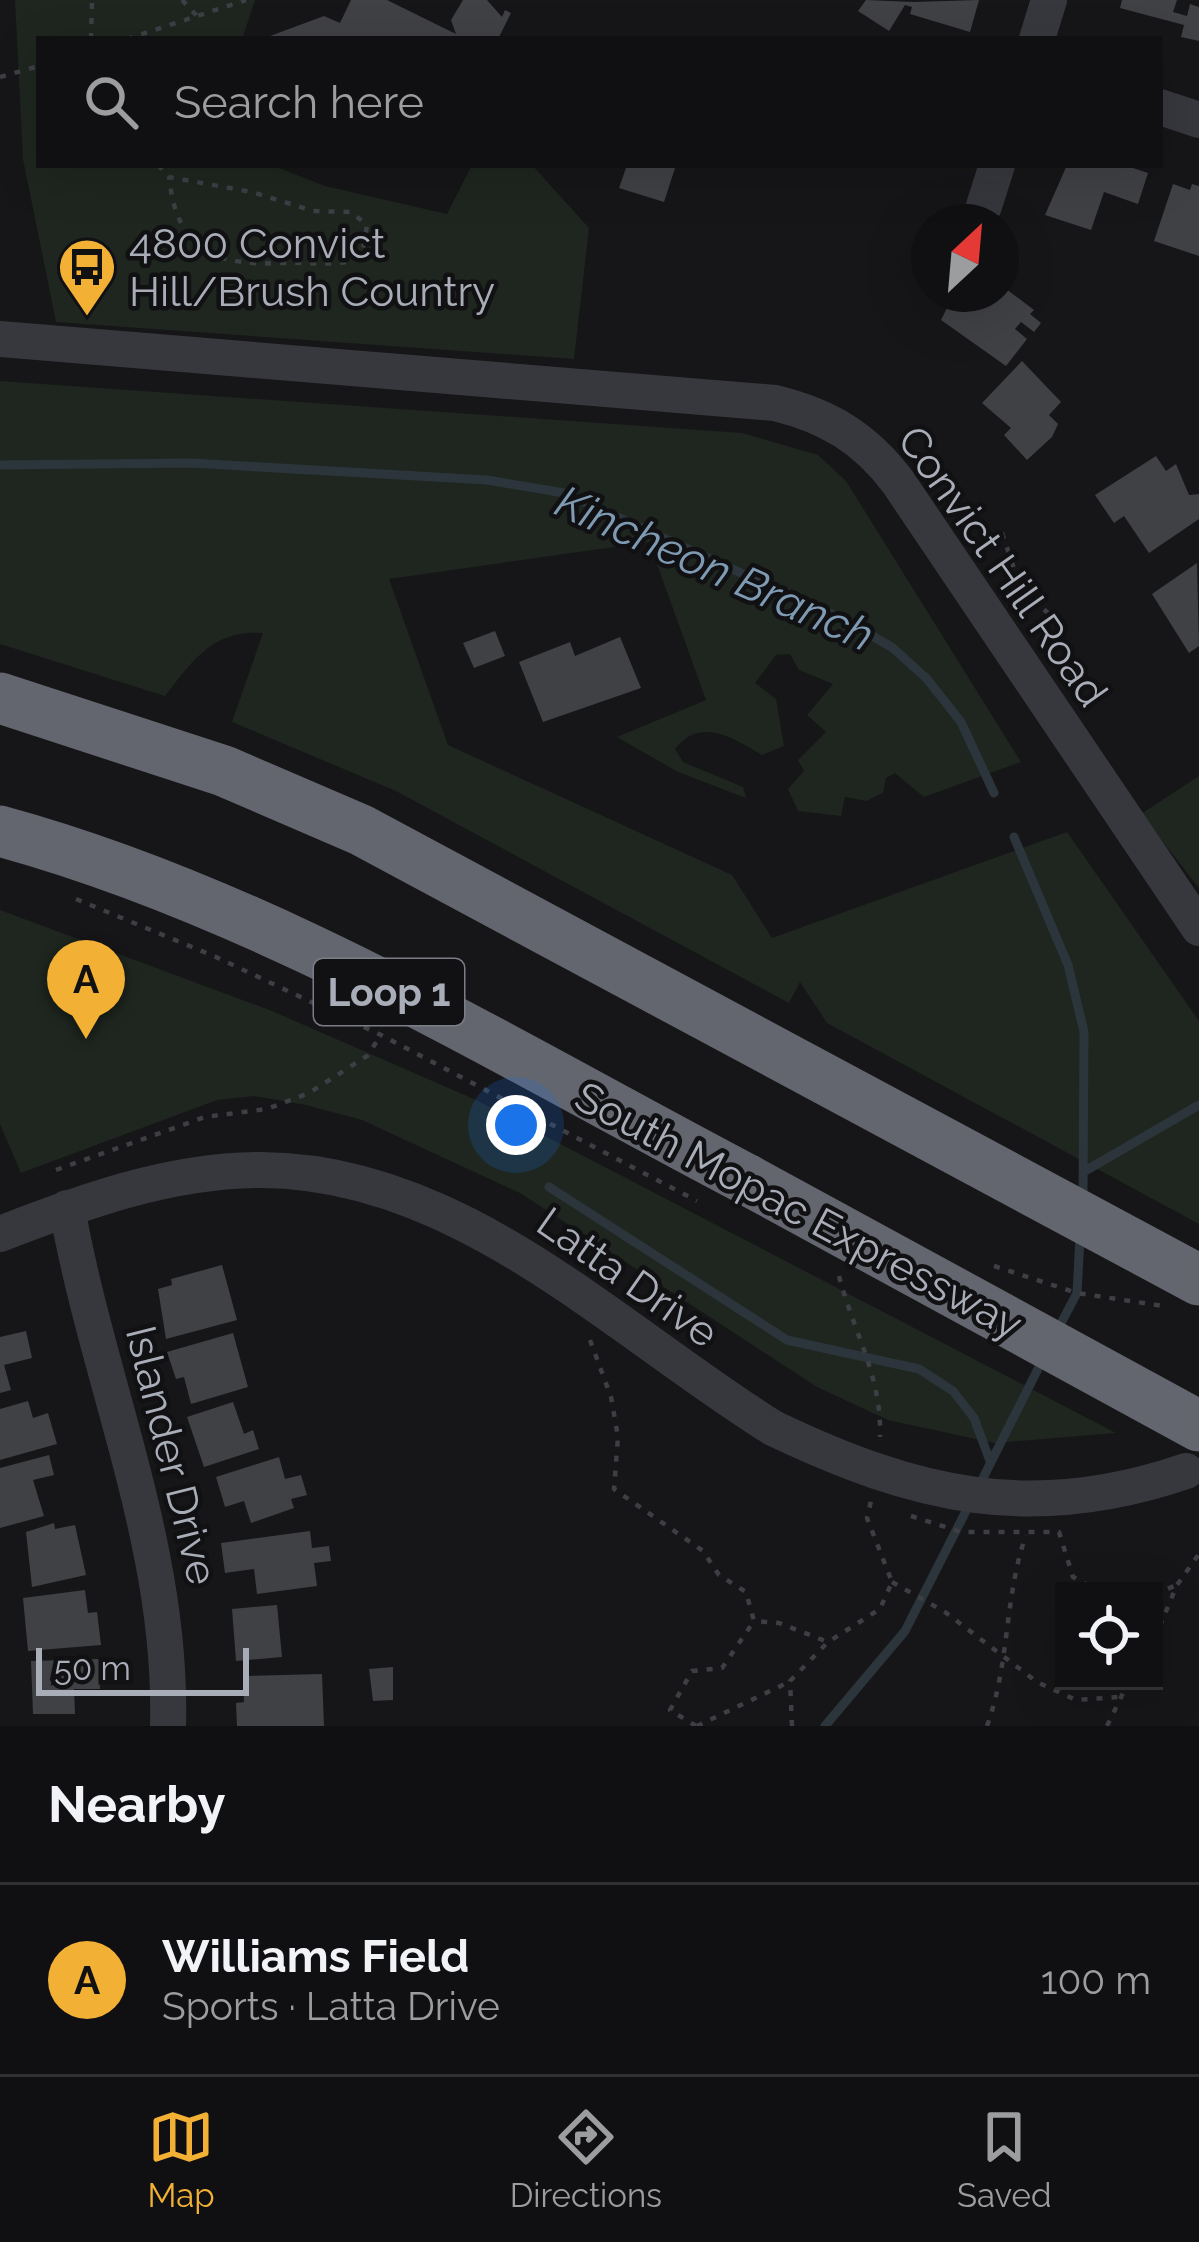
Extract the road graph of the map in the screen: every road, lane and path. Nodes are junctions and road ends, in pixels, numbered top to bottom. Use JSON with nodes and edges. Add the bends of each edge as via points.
{"nodes":[{"id":1,"x":92,"y":0,"type":"edge"},
{"id":2,"x":182,"y":0,"type":"edge"},
{"id":3,"x":245,"y":0,"type":"edge"},
{"id":4,"x":1049,"y":0,"type":"edge"},
{"id":5,"x":197,"y":16,"type":"junction"},
{"id":6,"x":91,"y":36,"type":"edge"},
{"id":7,"x":136,"y":36,"type":"edge"},
{"id":8,"x":1038,"y":36,"type":"edge"},
{"id":9,"x":36,"y":67,"type":"edge"},
{"id":10,"x":0,"y":77,"type":"edge"},
{"id":11,"x":1163,"y":108,"type":"edge"},
{"id":12,"x":1199,"y":120,"type":"edge"},
{"id":13,"x":161,"y":168,"type":"edge"},
{"id":14,"x":996,"y":168,"type":"edge"},
{"id":15,"x":169,"y":177,"type":"junction"},
{"id":16,"x":985,"y":204,"type":"edge"},
{"id":17,"x":0,"y":339,"type":"edge"},
{"id":18,"x":1002,"y":533,"type":"dead end"},
{"id":19,"x":1058,"y":622,"type":"dead end"},
{"id":20,"x":0,"y":698,"type":"edge"},
{"id":21,"x":9,"y":834,"type":"edge"},
{"id":22,"x":1199,"y":928,"type":"edge"},
{"id":23,"x":381,"y":1035,"type":"dead end"},
{"id":24,"x":56,"y":1170,"type":"dead end"},
{"id":25,"x":67,"y":1208,"type":"junction"},
{"id":26,"x":0,"y":1234,"type":"edge"},
{"id":27,"x":835,"y":1259,"type":"dead end"},
{"id":28,"x":1199,"y":1280,"type":"edge"},
{"id":29,"x":590,"y":1340,"type":"dead end"},
{"id":30,"x":1199,"y":1426,"type":"edge"},
{"id":31,"x":880,"y":1437,"type":"dead end"},
{"id":32,"x":1199,"y":1465,"type":"edge"},
{"id":33,"x":875,"y":1486,"type":"dead end"},
{"id":34,"x":1059,"y":1532,"type":"dead end"},
{"id":35,"x":1026,"y":1534,"type":"dead end"},
{"id":36,"x":1199,"y":1554,"type":"edge"},
{"id":37,"x":892,"y":1582,"type":"junction"},
{"id":38,"x":1082,"y":1582,"type":"edge"},
{"id":39,"x":1178,"y":1585,"type":"junction"},
{"id":40,"x":1163,"y":1591,"type":"edge"},
{"id":41,"x":1163,"y":1619,"type":"edge"},
{"id":42,"x":754,"y":1621,"type":"junction"},
{"id":43,"x":828,"y":1642,"type":"junction"},
{"id":44,"x":1007,"y":1657,"type":"junction"},
{"id":45,"x":790,"y":1682,"type":"junction"},
{"id":46,"x":1123,"y":1690,"type":"edge"},
{"id":47,"x":1119,"y":1697,"type":"junction"},
{"id":48,"x":168,"y":1726,"type":"edge"},
{"id":49,"x":696,"y":1726,"type":"edge"},
{"id":50,"x":792,"y":1726,"type":"edge"},
{"id":51,"x":987,"y":1726,"type":"edge"},
{"id":52,"x":1107,"y":1726,"type":"edge"}],
"edges":[{"from":1,"to":6,"type":"path"},
{"from":2,"to":5,"type":"path"},
{"from":3,"to":5,"type":"path"},
{"from":4,"to":8,"type":"street"},
{"from":5,"to":7,"type":"path"},
{"from":9,"to":10,"type":"path"},
{"from":11,"to":12,"type":"street"},
{"from":13,"to":15,"type":"path"},
{"from":14,"to":16,"type":"street"},
{"from":15,"to":15,"type":"path","via":[[313,211],[351,212],[367,225],[368,238],[351,261],[334,265],[215,260],[182,219]]},
{"from":17,"to":22,"type":"street","name":"Convict Hill Road","via":[[775,403],[824,418],[862,441],[898,482]]},
{"from":18,"to":19,"type":"path","via":[[1021,590]]},
{"from":20,"to":28,"type":"highway","via":[[224,771],[382,840]]},
{"from":21,"to":30,"type":"highway","name":"South Mopac Expressway","number":"Loop 1","bridge":true,"via":[[315,954]]},
{"from":23,"to":24,"type":"path","via":[[367,1056],[309,1093],[267,1109],[205,1117]]},
{"from":25,"to":26,"type":"street","name":"Latta Drive"},
{"from":25,"to":32,"type":"street","name":"Latta Drive","bridge":true,"via":[[150,1183],[258,1170],[345,1181],[418,1201],[485,1234],[773,1428],[896,1481],[968,1496],[1099,1494]]},
{"from":25,"to":48,"type":"street","name":"Islander Drive","via":[[161,1590]]},
{"from":27,"to":31,"type":"path","via":[[881,1396]]},
{"from":29,"to":42,"type":"path","via":[[615,1418],[614,1489],[704,1551],[718,1576],[746,1592]]},
{"from":33,"to":37,"type":"path","via":[[867,1518]]},
{"from":34,"to":38,"type":"path","via":[[1073,1577]]},
{"from":35,"to":44,"type":"path"},
{"from":36,"to":39,"type":"path"},
{"from":37,"to":43,"type":"path","via":[[880,1610]]},
{"from":37,"to":44,"type":"path"},
{"from":39,"to":40,"type":"path"},
{"from":39,"to":41,"type":"path"},
{"from":42,"to":43,"type":"path"},
{"from":42,"to":49,"type":"path","via":[[722,1668],[692,1671],[670,1710]]},
{"from":43,"to":45,"type":"path"},
{"from":44,"to":47,"type":"path","via":[[1076,1700]]},
{"from":44,"to":51,"type":"path"},
{"from":45,"to":49,"type":"path"},
{"from":45,"to":50,"type":"path"},
{"from":46,"to":47,"type":"path"},
{"from":47,"to":52,"type":"path"}]}
